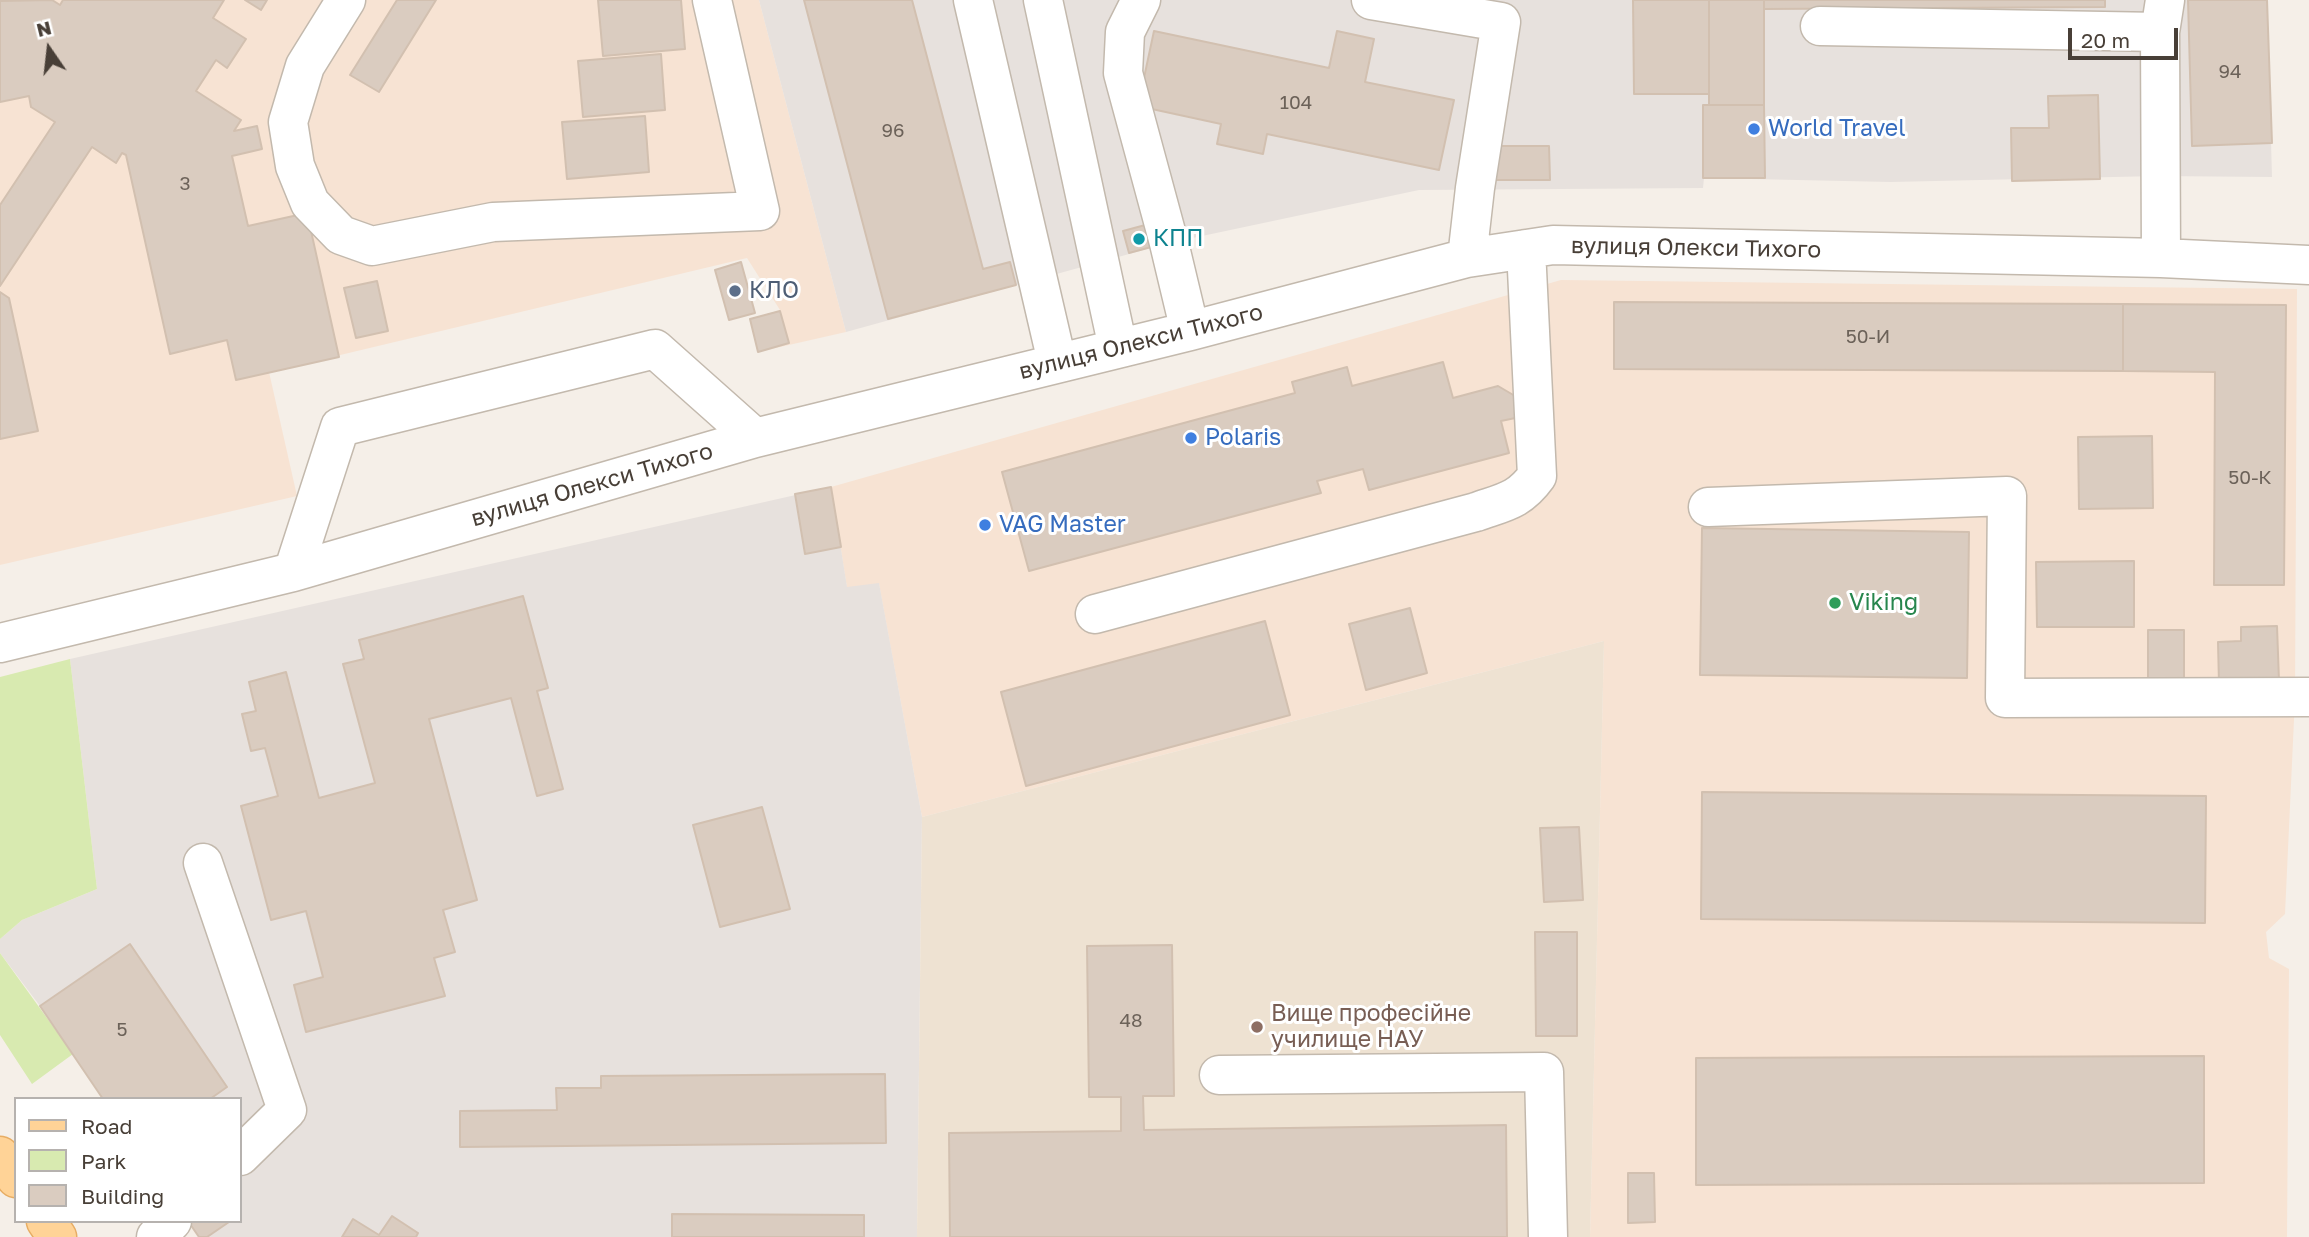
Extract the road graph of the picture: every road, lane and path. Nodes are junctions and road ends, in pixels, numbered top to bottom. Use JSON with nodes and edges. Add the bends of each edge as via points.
{"nodes":[{"id":1,"x":346,"y":0,"type":"edge"},
{"id":2,"x":712,"y":0,"type":"edge"},
{"id":3,"x":973,"y":0,"type":"edge"},
{"id":4,"x":1043,"y":0,"type":"edge"},
{"id":5,"x":1141,"y":0,"type":"edge"},
{"id":6,"x":1371,"y":0,"type":"edge"},
{"id":7,"x":2163,"y":16,"type":"edge"},
{"id":8,"x":1820,"y":26,"type":"dead end"},
{"id":9,"x":1526,"y":249,"type":"junction"},
{"id":10,"x":1467,"y":258,"type":"junction"},
{"id":11,"x":2161,"y":258,"type":"junction"},
{"id":12,"x":2309,"y":265,"type":"edge"},
{"id":13,"x":1190,"y":331,"type":"junction"},
{"id":14,"x":1118,"y":348,"type":"junction"},
{"id":15,"x":1058,"y":362,"type":"junction"},
{"id":16,"x":755,"y":438,"type":"junction"},
{"id":17,"x":1709,"y":507,"type":"dead end"},
{"id":18,"x":293,"y":572,"type":"junction"},
{"id":19,"x":1096,"y":614,"type":"dead end"},
{"id":20,"x":0,"y":643,"type":"edge"},
{"id":21,"x":2309,"y":697,"type":"edge"},
{"id":22,"x":203,"y":863,"type":"dead end"},
{"id":23,"x":1219,"y":1075,"type":"dead end"},
{"id":24,"x":242,"y":1154,"type":"edge"},
{"id":25,"x":0,"y":1156,"type":"edge"},
{"id":26,"x":14,"y":1175,"type":"edge"},
{"id":27,"x":170,"y":1223,"type":"edge"},
{"id":28,"x":156,"y":1237,"type":"edge"},
{"id":29,"x":1548,"y":1237,"type":"edge"}],
"edges":[{"from":1,"to":2,"type":"street","via":[[305,66],[288,122],[295,166],[310,204],[341,235],[372,246],[493,222],[760,211]]},
{"from":3,"to":15,"type":"street"},
{"from":4,"to":14,"type":"street"},
{"from":5,"to":13,"type":"street","via":[[1125,33],[1123,73]]},
{"from":6,"to":10,"type":"street","via":[[1501,22]]},
{"from":7,"to":8,"type":"street"},
{"from":7,"to":11,"type":"street"},
{"from":9,"to":10,"type":"street","name":"вулиця Олекси Тихого"},
{"from":9,"to":11,"type":"street","name":"вулиця Олекси Тихого","via":[[1553,245]]},
{"from":9,"to":19,"type":"street","via":[[1537,475],[1525,492],[1476,512]]},
{"from":10,"to":13,"type":"street","name":"вулиця Олекси Тихого"},
{"from":11,"to":12,"type":"street","name":"вулиця Олекси Тихого"},
{"from":13,"to":14,"type":"street","name":"вулиця Олекси Тихого"},
{"from":14,"to":15,"type":"street","name":"вулиця Олекси Тихого"},
{"from":15,"to":16,"type":"street","name":"вулиця Олекси Тихого"},
{"from":16,"to":18,"type":"street","name":"вулиця Олекси Тихого"},
{"from":16,"to":18,"type":"street","via":[[655,349],[340,427]]},
{"from":17,"to":21,"type":"street","via":[[2007,496],[2005,698]]},
{"from":18,"to":20,"type":"street","name":"вулиця Олекси Тихого"},
{"from":22,"to":24,"type":"street","via":[[287,1110]]},
{"from":23,"to":29,"type":"street","via":[[1544,1072]]},
{"from":25,"to":26,"type":"main road"},
{"from":27,"to":28,"type":"street"}]}
